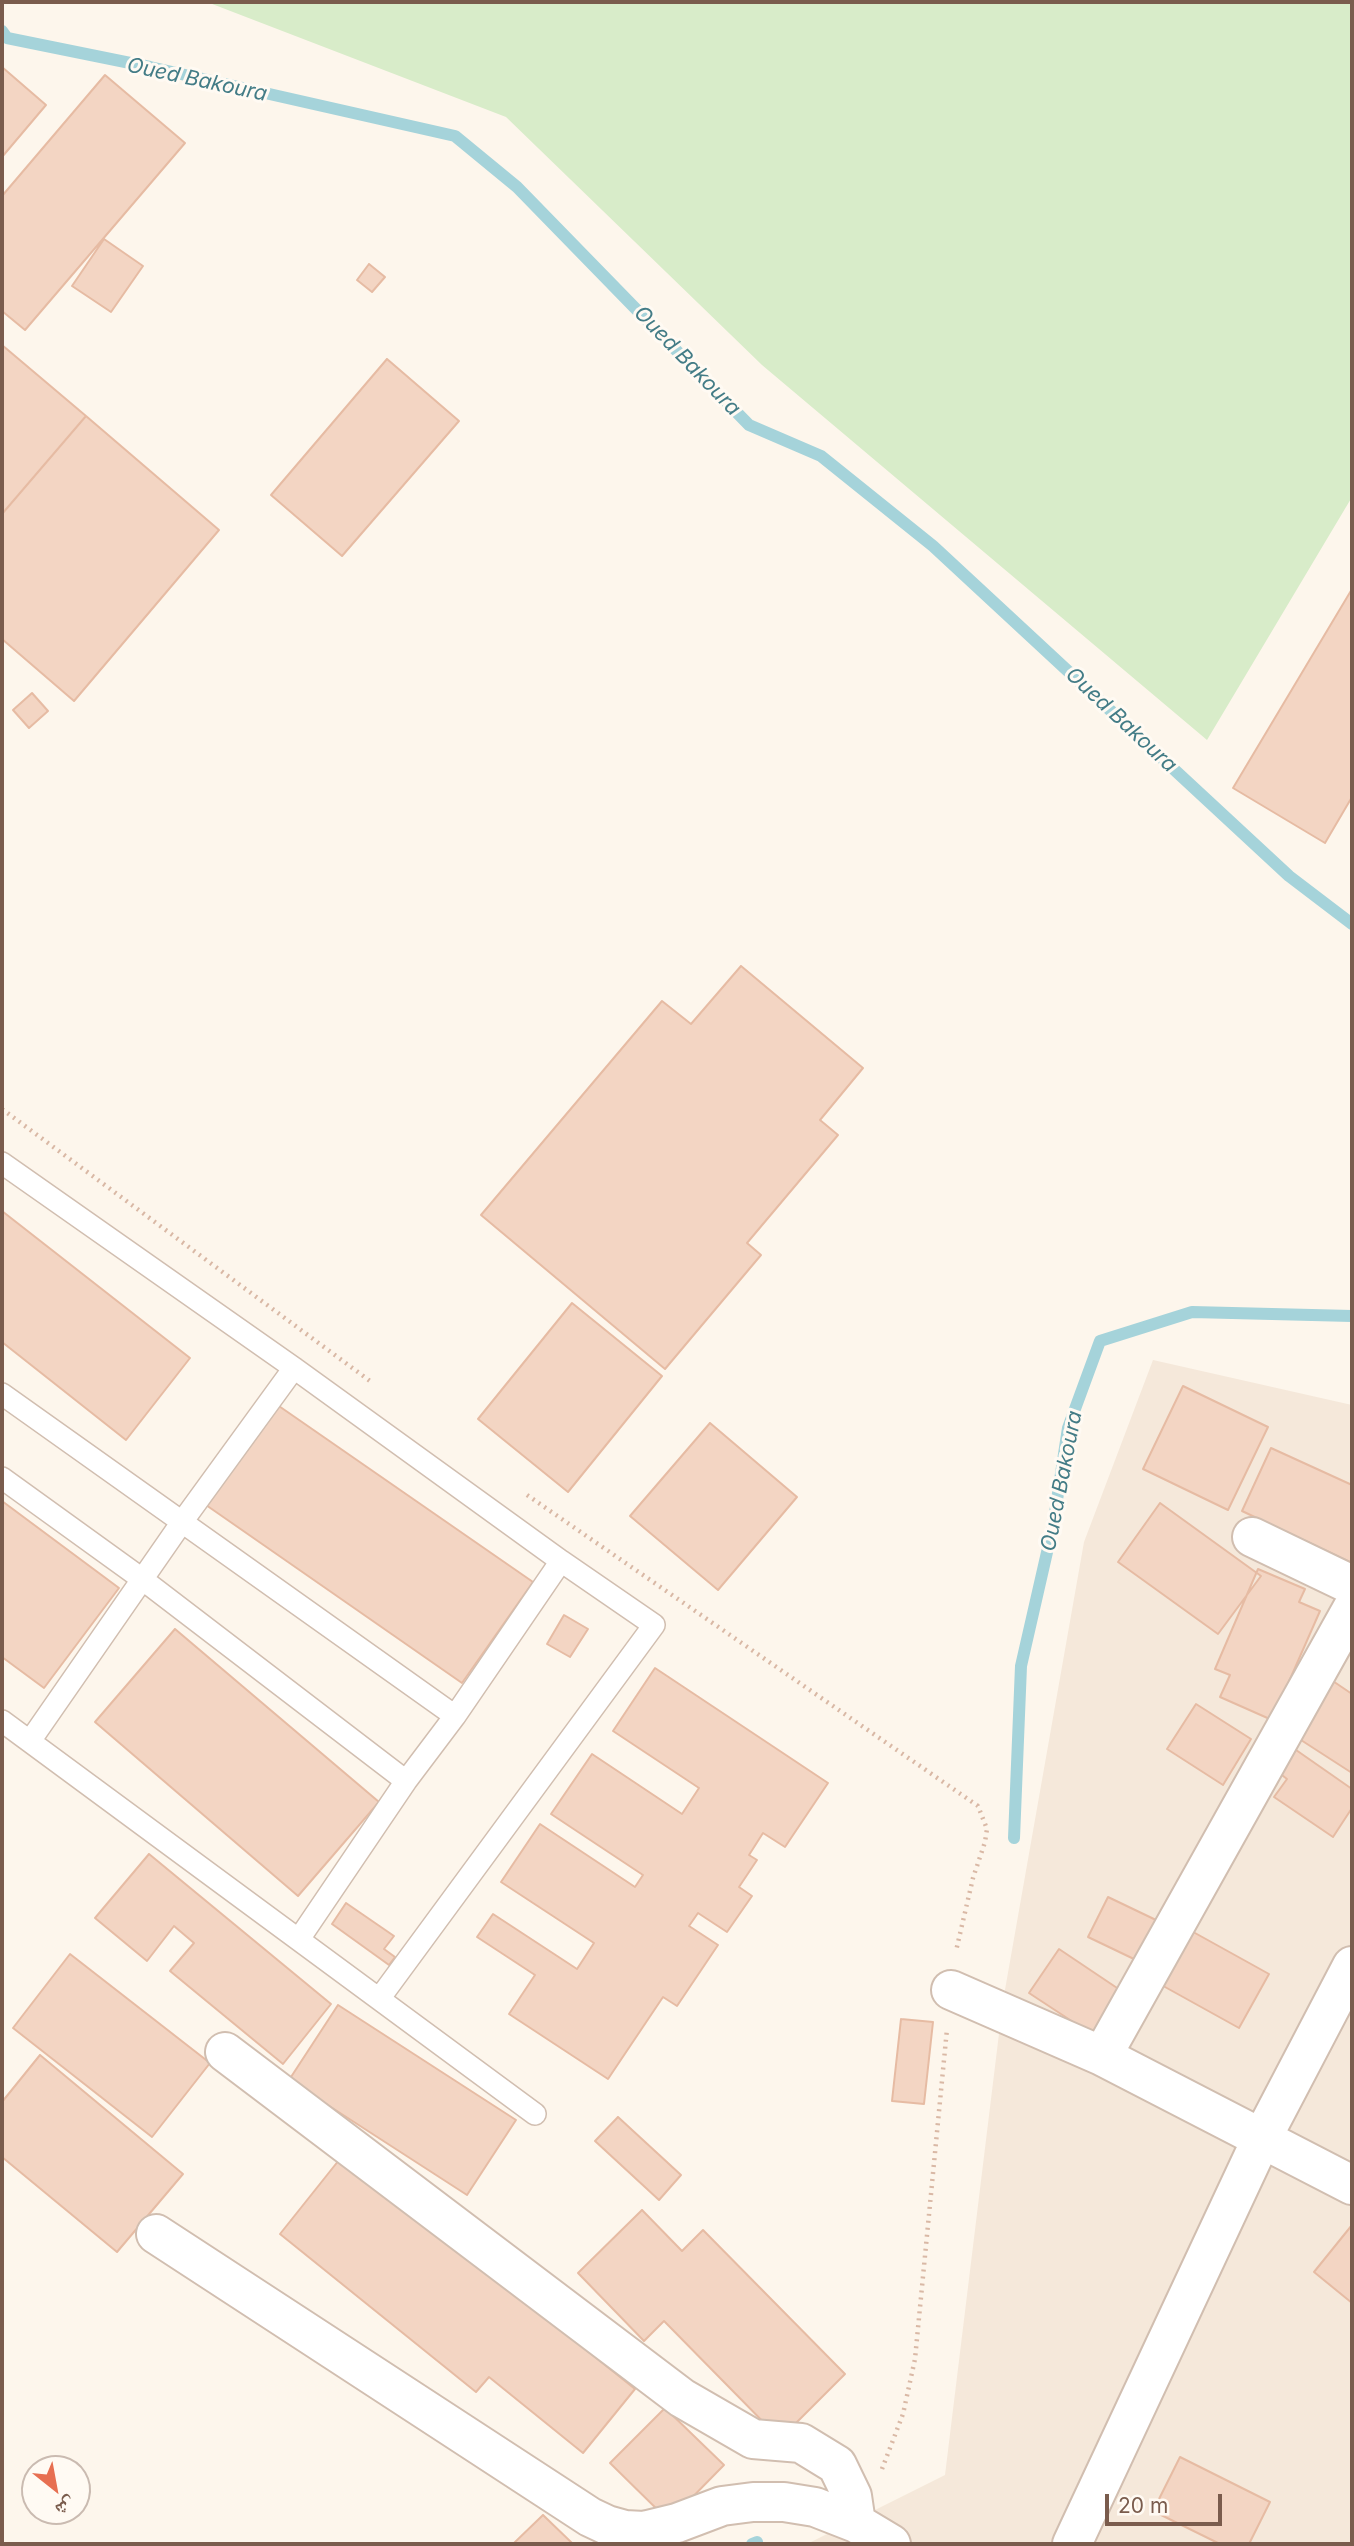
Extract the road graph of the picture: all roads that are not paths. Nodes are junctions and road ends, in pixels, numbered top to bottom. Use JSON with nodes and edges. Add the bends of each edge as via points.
{"nodes":[{"id":1,"x":2,"y":1163,"type":"edge"},
{"id":2,"x":294,"y":1368,"type":"junction"},
{"id":3,"x":2,"y":1394,"type":"edge"},
{"id":4,"x":2,"y":1478,"type":"edge"},
{"id":5,"x":182,"y":1522,"type":"junction"},
{"id":6,"x":1252,"y":1537,"type":"dead end"},
{"id":7,"x":561,"y":1561,"type":"junction"},
{"id":8,"x":142,"y":1579,"type":"junction"},
{"id":9,"x":1352,"y":1585,"type":"edge"},
{"id":10,"x":1352,"y":1609,"type":"edge"},
{"id":11,"x":454,"y":1716,"type":"junction"},
{"id":12,"x":2,"y":1721,"type":"edge"},
{"id":13,"x":30,"y":1741,"type":"junction"},
{"id":14,"x":406,"y":1781,"type":"junction"},
{"id":15,"x":299,"y":1939,"type":"junction"},
{"id":16,"x":1352,"y":1966,"type":"edge"},
{"id":17,"x":951,"y":1990,"type":"road end"},
{"id":18,"x":379,"y":1999,"type":"junction"},
{"id":19,"x":225,"y":2052,"type":"dead end"},
{"id":20,"x":1102,"y":2056,"type":"junction"},
{"id":21,"x":534,"y":2115,"type":"dead end"},
{"id":22,"x":1262,"y":2138,"type":"junction"},
{"id":23,"x":1352,"y":2185,"type":"edge"},
{"id":24,"x":156,"y":2234,"type":"dead end"},
{"id":25,"x":873,"y":2532,"type":"edge"},
{"id":26,"x":1072,"y":2544,"type":"edge"}],
"edges":[{"from":1,"to":2,"type":"lane"},
{"from":2,"to":5,"type":"lane"},
{"from":2,"to":7,"type":"lane"},
{"from":3,"to":5,"type":"lane"},
{"from":4,"to":8,"type":"lane"},
{"from":5,"to":8,"type":"lane"},
{"from":5,"to":11,"type":"lane"},
{"from":6,"to":9,"type":"street"},
{"from":7,"to":11,"type":"lane"},
{"from":7,"to":18,"type":"lane","via":[[654,1625]]},
{"from":8,"to":13,"type":"lane"},
{"from":8,"to":14,"type":"lane"},
{"from":10,"to":20,"type":"street"},
{"from":11,"to":14,"type":"lane"},
{"from":12,"to":13,"type":"lane"},
{"from":13,"to":15,"type":"lane"},
{"from":14,"to":15,"type":"lane"},
{"from":15,"to":18,"type":"lane"},
{"from":16,"to":22,"type":"street"},
{"from":17,"to":20,"type":"street"},
{"from":18,"to":21,"type":"lane"},
{"from":19,"to":25,"type":"street","via":[[681,2398],[753,2439],[801,2443],[837,2465]]},
{"from":20,"to":22,"type":"street"},
{"from":22,"to":23,"type":"street"},
{"from":22,"to":26,"type":"street"},
{"from":24,"to":25,"type":"street","via":[[607,2525],[644,2531],[722,2506],[784,2502],[814,2507]]}]}
